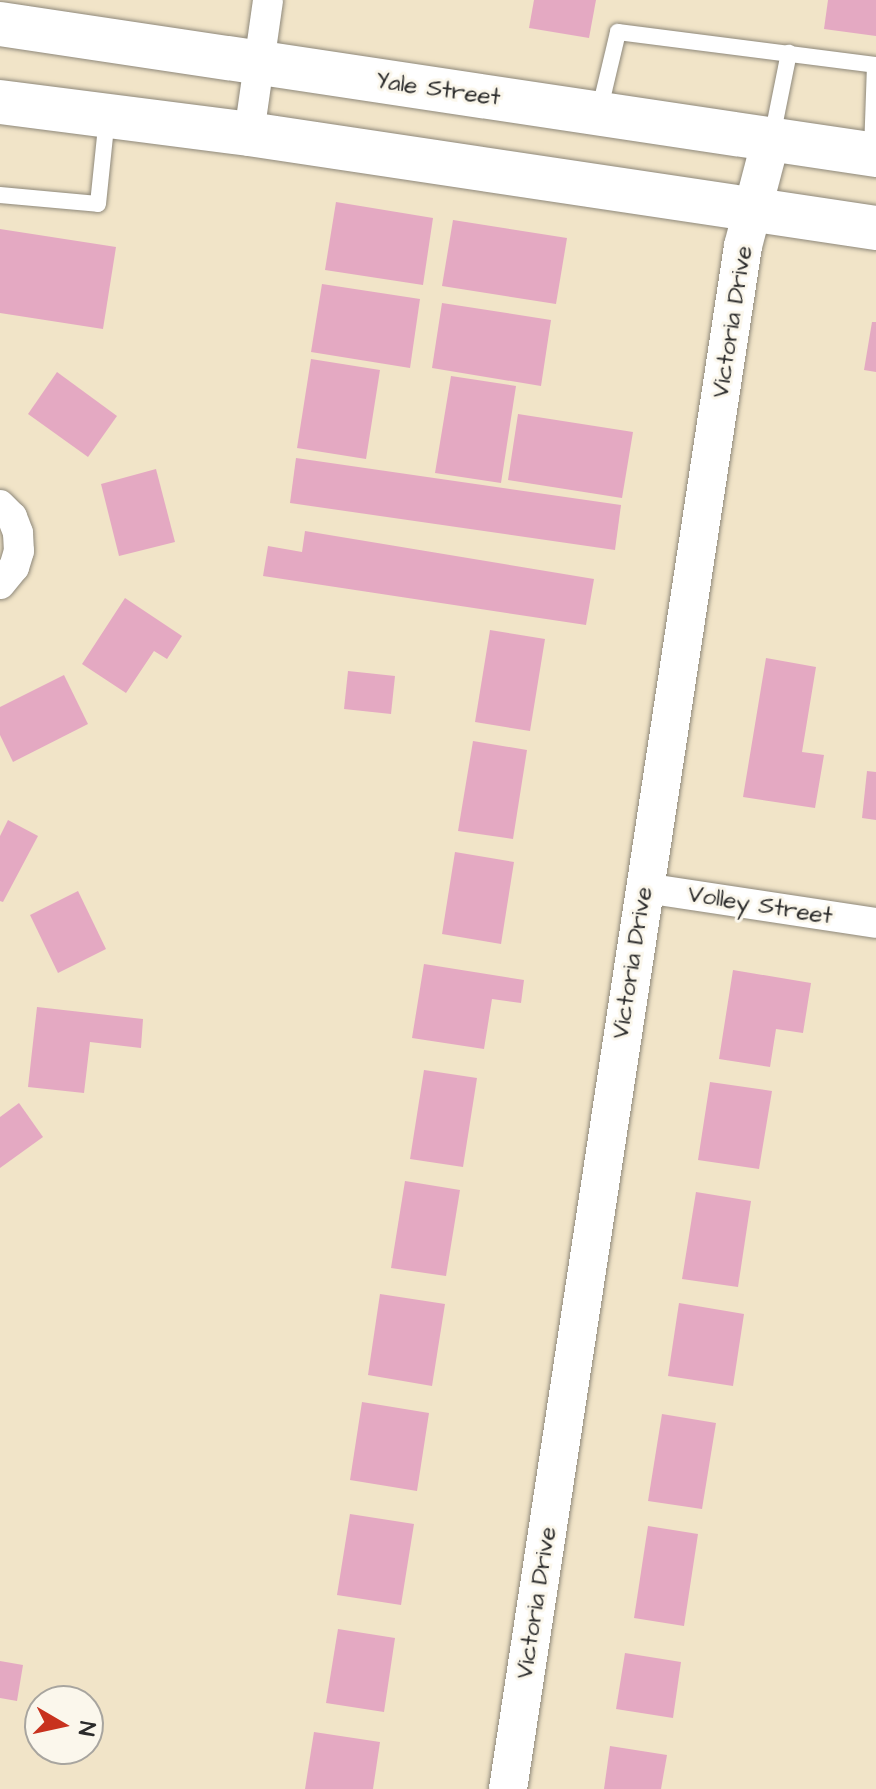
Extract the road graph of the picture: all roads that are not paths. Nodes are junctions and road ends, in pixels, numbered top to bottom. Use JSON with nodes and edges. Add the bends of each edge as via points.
{"nodes":[{"id":1,"x":268,"y":0,"type":"edge"},
{"id":2,"x":0,"y":24,"type":"edge"},
{"id":3,"x":789,"y":53,"type":"junction"},
{"id":4,"x":259,"y":64,"type":"junction"},
{"id":5,"x":0,"y":102,"type":"edge"},
{"id":6,"x":599,"y":114,"type":"junction"},
{"id":7,"x":107,"y":116,"type":"junction"},
{"id":8,"x":249,"y":134,"type":"junction"},
{"id":9,"x":771,"y":139,"type":"junction"},
{"id":10,"x":874,"y":154,"type":"edge"},
{"id":11,"x":0,"y":195,"type":"edge"},
{"id":12,"x":752,"y":211,"type":"junction"},
{"id":13,"x":876,"y":228,"type":"edge"},
{"id":14,"x":0,"y":505,"type":"edge"},
{"id":15,"x":0,"y":584,"type":"edge"},
{"id":16,"x":645,"y":888,"type":"junction"},
{"id":17,"x":876,"y":923,"type":"edge"},
{"id":18,"x":508,"y":1789,"type":"edge"}],
"edges":[{"from":1,"to":4,"type":"street"},
{"from":2,"to":4,"type":"main road","name":"Yale Street"},
{"from":3,"to":6,"type":"lane","via":[[618,32]]},
{"from":3,"to":9,"type":"lane"},
{"from":3,"to":10,"type":"lane","via":[[875,65]]},
{"from":4,"to":6,"type":"main road","name":"Yale Street"},
{"from":4,"to":8,"type":"street"},
{"from":5,"to":7,"type":"main road"},
{"from":6,"to":9,"type":"main road","name":"Yale Street"},
{"from":7,"to":8,"type":"main road"},
{"from":7,"to":11,"type":"lane","via":[[98,204]]},
{"from":8,"to":12,"type":"main road"},
{"from":9,"to":10,"type":"main road","name":"Yale Street"},
{"from":9,"to":12,"type":"street","name":"Victoria Drive"},
{"from":12,"to":13,"type":"main road"},
{"from":12,"to":16,"type":"street","name":"Victoria Drive"},
{"from":14,"to":15,"type":"street","via":[[12,517],[19,551]]},
{"from":16,"to":17,"type":"street","name":"Volley Street"},
{"from":16,"to":18,"type":"street","name":"Victoria Drive"}]}
